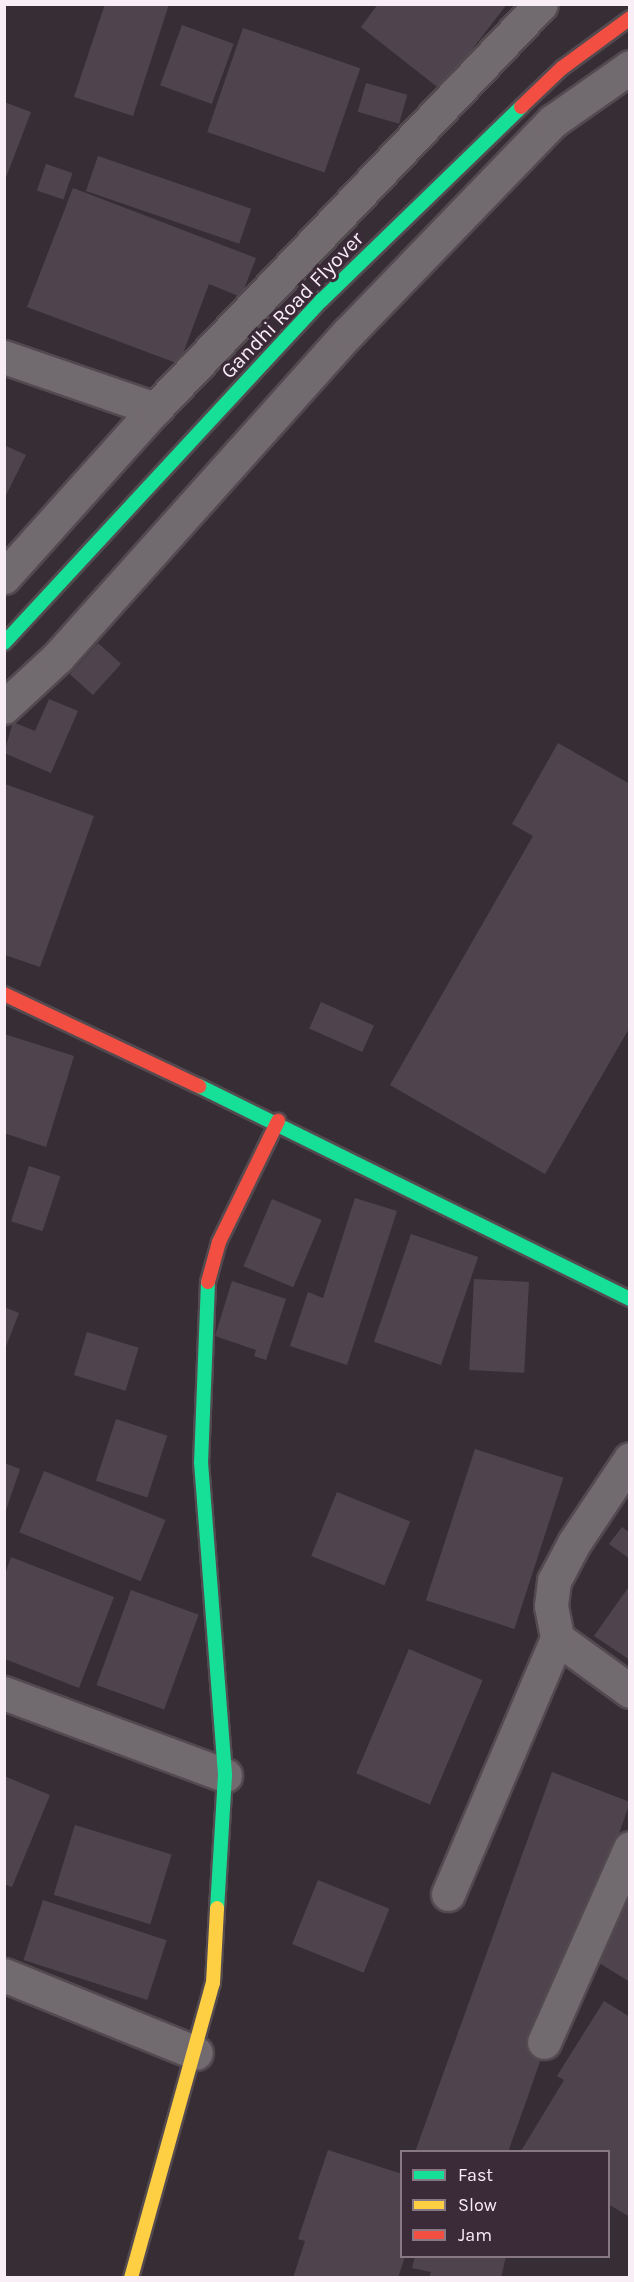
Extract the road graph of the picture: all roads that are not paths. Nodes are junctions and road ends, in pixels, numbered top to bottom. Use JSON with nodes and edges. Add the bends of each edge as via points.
{"nodes":[{"id":1,"x":541,"y":4,"type":"edge"},
{"id":2,"x":630,"y":18,"type":"edge"},
{"id":3,"x":630,"y":67,"type":"edge"},
{"id":4,"x":4,"y":357,"type":"edge"},
{"id":5,"x":154,"y":409,"type":"junction"},
{"id":6,"x":4,"y":577,"type":"edge"},
{"id":7,"x":4,"y":643,"type":"edge"},
{"id":8,"x":4,"y":707,"type":"edge"},
{"id":9,"x":4,"y":994,"type":"edge"},
{"id":10,"x":278,"y":1121,"type":"junction"},
{"id":11,"x":630,"y":1299,"type":"edge"},
{"id":12,"x":630,"y":1459,"type":"edge"},
{"id":13,"x":557,"y":1638,"type":"junction"},
{"id":14,"x":630,"y":1691,"type":"edge"},
{"id":15,"x":4,"y":1693,"type":"edge"},
{"id":16,"x":225,"y":1775,"type":"junction"},
{"id":17,"x":630,"y":1848,"type":"edge"},
{"id":18,"x":448,"y":1894,"type":"dead end"},
{"id":19,"x":4,"y":1975,"type":"edge"},
{"id":20,"x":544,"y":2042,"type":"dead end"},
{"id":21,"x":196,"y":2053,"type":"junction"},
{"id":22,"x":131,"y":2277,"type":"edge"}],
"edges":[{"from":1,"to":5,"type":"street"},
{"from":2,"to":7,"type":"street","name":"Gandhi Road Flyover","via":[[562,68],[322,300]]},
{"from":3,"to":8,"type":"street","via":[[554,121],[348,333],[58,657]]},
{"from":4,"to":5,"type":"street"},
{"from":5,"to":6,"type":"street"},
{"from":9,"to":10,"type":"street","via":[[50,1020]]},
{"from":10,"to":11,"type":"street"},
{"from":10,"to":16,"type":"street","via":[[219,1242],[206,1289],[201,1462]]},
{"from":12,"to":13,"type":"street","via":[[554,1581],[551,1606]]},
{"from":13,"to":14,"type":"street"},
{"from":13,"to":18,"type":"street"},
{"from":15,"to":16,"type":"street"},
{"from":16,"to":21,"type":"street","via":[[212,2001]]},
{"from":17,"to":20,"type":"street"},
{"from":19,"to":21,"type":"street"},
{"from":21,"to":22,"type":"street"}]}
